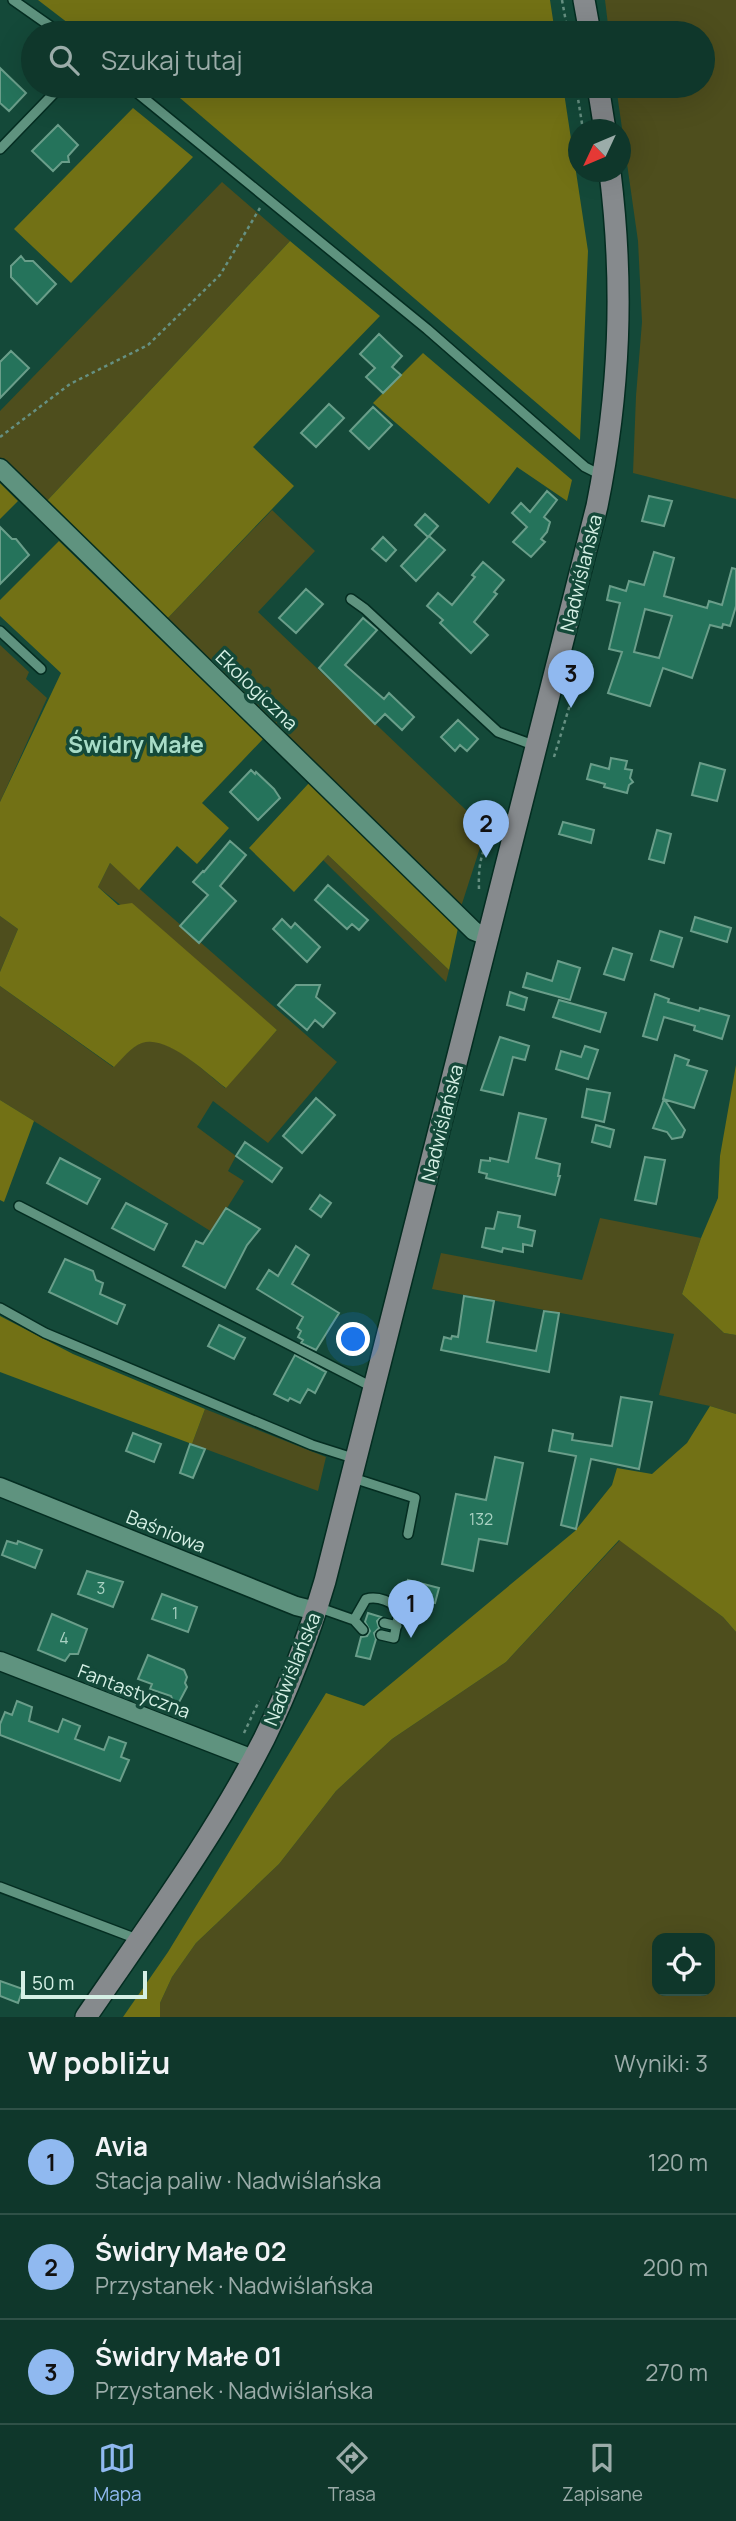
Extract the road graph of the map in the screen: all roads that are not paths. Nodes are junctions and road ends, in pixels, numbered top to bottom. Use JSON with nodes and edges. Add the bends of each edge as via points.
{"nodes":[{"id":1,"x":13,"y":0,"type":"edge"},
{"id":2,"x":584,"y":0,"type":"edge"},
{"id":3,"x":43,"y":21,"type":"edge"},
{"id":4,"x":588,"y":21,"type":"edge"},
{"id":5,"x":49,"y":98,"type":"edge"},
{"id":6,"x":144,"y":98,"type":"edge"},
{"id":7,"x":600,"y":98,"type":"edge"},
{"id":8,"x":603,"y":119,"type":"edge"},
{"id":9,"x":0,"y":149,"type":"edge"},
{"id":10,"x":611,"y":182,"type":"edge"},
{"id":11,"x":0,"y":468,"type":"edge"},
{"id":12,"x":603,"y":476,"type":"junction"},
{"id":13,"x":351,"y":599,"type":"dead end"},
{"id":14,"x":0,"y":631,"type":"edge"},
{"id":15,"x":41,"y":668,"type":"dead end"},
{"id":16,"x":537,"y":747,"type":"junction"},
{"id":17,"x":489,"y":937,"type":"junction"},
{"id":18,"x":19,"y":1206,"type":"dead end"},
{"id":19,"x":0,"y":1308,"type":"edge"},
{"id":20,"x":375,"y":1388,"type":"junction"},
{"id":21,"x":355,"y":1469,"type":"junction"},
{"id":22,"x":0,"y":1487,"type":"edge"},
{"id":23,"x":408,"y":1534,"type":"dead end"},
{"id":24,"x":317,"y":1609,"type":"junction"},
{"id":25,"x":366,"y":1618,"type":"dead end"},
{"id":26,"x":354,"y":1620,"type":"junction"},
{"id":27,"x":384,"y":1623,"type":"dead end"},
{"id":28,"x":397,"y":1626,"type":"junction"},
{"id":29,"x":363,"y":1630,"type":"dead end"},
{"id":30,"x":381,"y":1635,"type":"dead end"},
{"id":31,"x":0,"y":1661,"type":"edge"},
{"id":32,"x":253,"y":1759,"type":"junction"},
{"id":33,"x":0,"y":1887,"type":"edge"},
{"id":34,"x":139,"y":1940,"type":"junction"},
{"id":35,"x":86,"y":2017,"type":"edge"}],
"edges":[{"from":1,"to":3,"type":"lane"},
{"from":2,"to":4,"type":"main road"},
{"from":5,"to":9,"type":"lane"},
{"from":6,"to":12,"type":"lane","via":[[427,329],[585,467]]},
{"from":7,"to":8,"type":"main road"},
{"from":10,"to":12,"type":"main road","name":"Nadwiślańska","via":[[619,331]]},
{"from":11,"to":17,"type":"street","name":"Ekologiczna","via":[[474,931]]},
{"from":12,"to":16,"type":"main road","name":"Nadwiślańska"},
{"from":13,"to":16,"type":"lane","via":[[498,732]]},
{"from":14,"to":15,"type":"lane"},
{"from":16,"to":17,"type":"main road","name":"Nadwiślańska"},
{"from":17,"to":20,"type":"main road","name":"Nadwiślańska"},
{"from":18,"to":20,"type":"lane"},
{"from":19,"to":21,"type":"lane","via":[[58,1338],[312,1445]]},
{"from":20,"to":21,"type":"main road","name":"Nadwiślańska"},
{"from":21,"to":23,"type":"lane","via":[[415,1498]]},
{"from":21,"to":24,"type":"main road","name":"Nadwiślańska"},
{"from":22,"to":24,"type":"street","name":"Baśniowa","via":[[296,1606]]},
{"from":24,"to":26,"type":"lane"},
{"from":24,"to":32,"type":"main road","name":"Nadwiślańska","via":[[287,1689]]},
{"from":25,"to":26,"type":"lane"},
{"from":26,"to":28,"type":"lane","via":[[363,1601],[372,1597],[396,1606]]},
{"from":26,"to":29,"type":"lane"},
{"from":27,"to":28,"type":"lane"},
{"from":28,"to":30,"type":"lane","via":[[394,1638]]},
{"from":31,"to":32,"type":"street","name":"Fantastyczna"},
{"from":32,"to":34,"type":"main road","name":"Nadwiślańska"},
{"from":33,"to":34,"type":"lane"},
{"from":34,"to":35,"type":"main road","name":"Nadwiślańska"}]}
